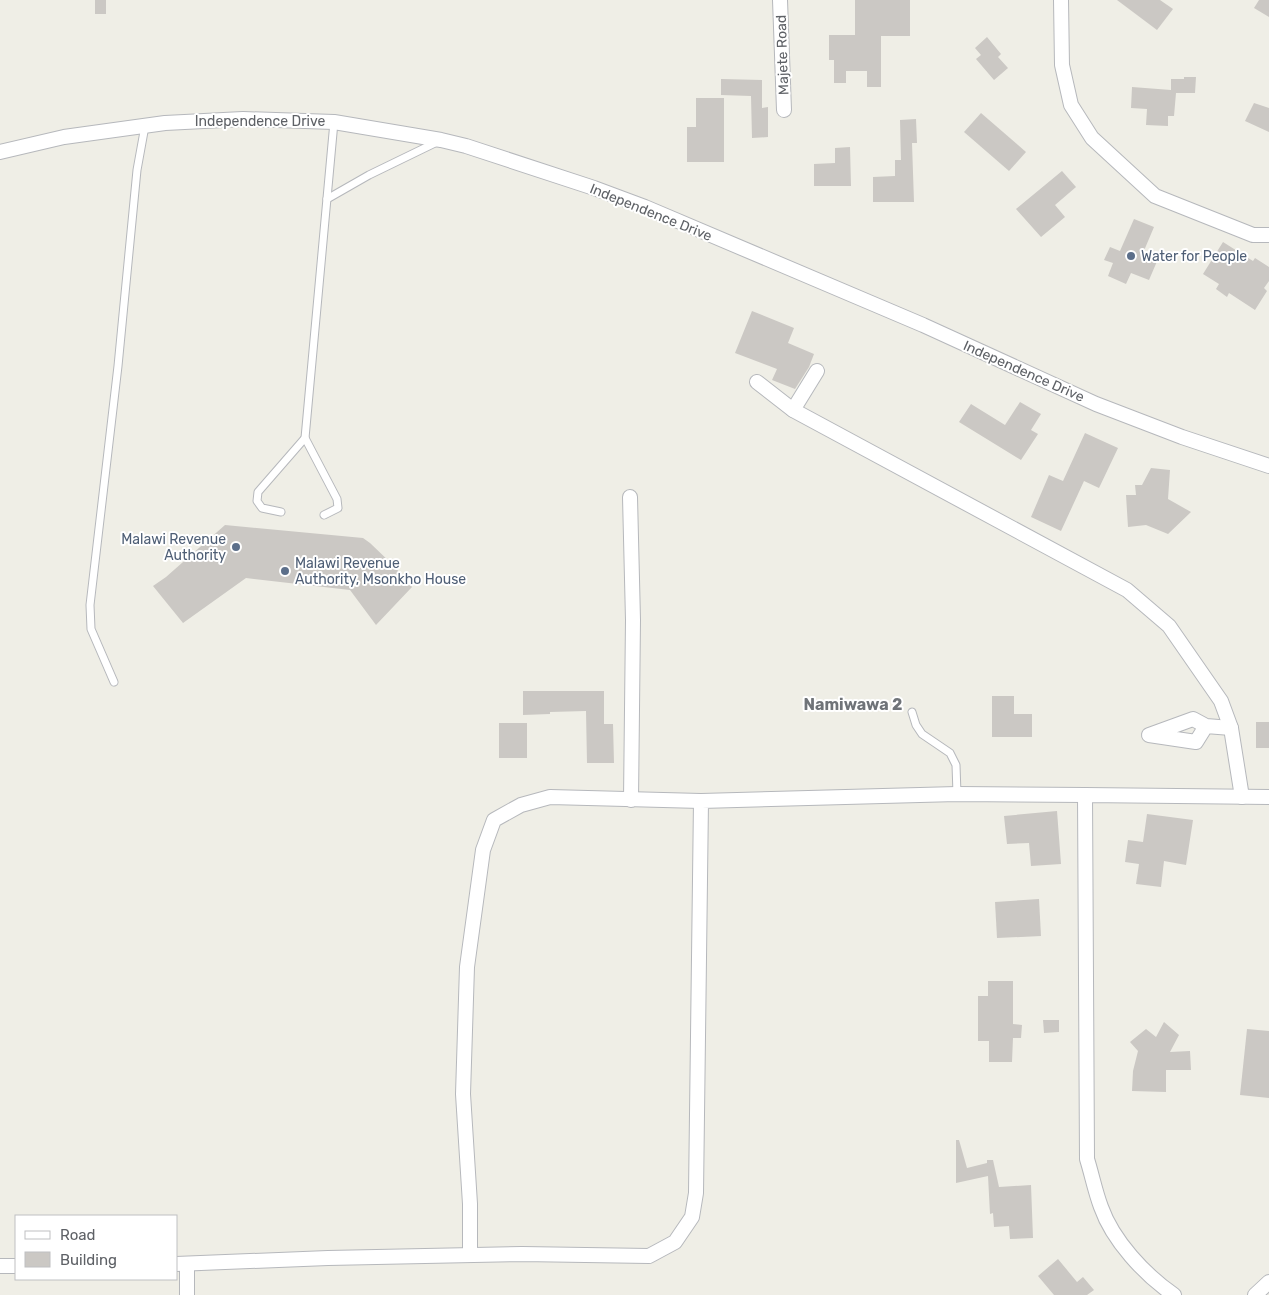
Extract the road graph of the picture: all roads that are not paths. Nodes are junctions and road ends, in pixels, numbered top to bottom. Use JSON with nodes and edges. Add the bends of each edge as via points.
{"nodes":[{"id":1,"x":780,"y":0,"type":"edge"},
{"id":2,"x":1061,"y":0,"type":"edge"},
{"id":3,"x":784,"y":110,"type":"dead end"},
{"id":4,"x":334,"y":122,"type":"junction"},
{"id":5,"x":145,"y":126,"type":"junction"},
{"id":6,"x":441,"y":140,"type":"junction"},
{"id":7,"x":0,"y":152,"type":"edge"},
{"id":8,"x":327,"y":199,"type":"junction"},
{"id":9,"x":1269,"y":235,"type":"edge"},
{"id":10,"x":817,"y":372,"type":"dead end"},
{"id":11,"x":757,"y":382,"type":"dead end"},
{"id":12,"x":793,"y":410,"type":"junction"},
{"id":13,"x":305,"y":438,"type":"junction"},
{"id":14,"x":1269,"y":466,"type":"edge"},
{"id":15,"x":630,"y":497,"type":"dead end"},
{"id":16,"x":281,"y":512,"type":"dead end"},
{"id":17,"x":324,"y":516,"type":"dead end"},
{"id":18,"x":114,"y":682,"type":"dead end"},
{"id":19,"x":912,"y":712,"type":"dead end"},
{"id":20,"x":1206,"y":726,"type":"dead end"},
{"id":21,"x":1231,"y":728,"type":"junction"},
{"id":22,"x":957,"y":794,"type":"junction"},
{"id":23,"x":1086,"y":795,"type":"junction"},
{"id":24,"x":1242,"y":797,"type":"junction"},
{"id":25,"x":1269,"y":797,"type":"edge"},
{"id":26,"x":631,"y":800,"type":"junction"},
{"id":27,"x":701,"y":801,"type":"junction"},
{"id":28,"x":470,"y":1255,"type":"junction"},
{"id":29,"x":182,"y":1264,"type":"edge"},
{"id":30,"x":0,"y":1266,"type":"edge"},
{"id":31,"x":15,"y":1266,"type":"edge"},
{"id":32,"x":1269,"y":1282,"type":"edge"},
{"id":33,"x":187,"y":1295,"type":"edge"},
{"id":34,"x":1174,"y":1295,"type":"edge"},
{"id":35,"x":1255,"y":1295,"type":"edge"}],
"edges":[{"from":1,"to":3,"type":"street","name":"Majete Road"},
{"from":2,"to":9,"type":"street","via":[[1062,65],[1071,105],[1092,138],[1155,196],[1252,235]]},
{"from":4,"to":5,"type":"street","name":"Independence Drive","via":[[243,119]]},
{"from":4,"to":6,"type":"street","name":"Independence Drive"},
{"from":4,"to":8,"type":"lane"},
{"from":5,"to":7,"type":"street","name":"Independence Drive","via":[[64,136]]},
{"from":5,"to":18,"type":"lane","via":[[137,170],[90,605],[92,629]]},
{"from":6,"to":8,"type":"lane"},
{"from":6,"to":14,"type":"street","name":"Independence Drive","via":[[644,207],[923,325],[1096,404]]},
{"from":8,"to":13,"type":"lane"},
{"from":10,"to":12,"type":"street"},
{"from":11,"to":12,"type":"street"},
{"from":12,"to":21,"type":"street","via":[[1127,590],[1169,626],[1220,701]]},
{"from":13,"to":16,"type":"lane","via":[[258,492],[257,501],[262,508]]},
{"from":13,"to":17,"type":"lane","via":[[337,498],[338,508]]},
{"from":15,"to":26,"type":"street","via":[[633,620]]},
{"from":19,"to":22,"type":"lane","via":[[922,734],[950,753],[956,765]]},
{"from":20,"to":21,"type":"street"},
{"from":21,"to":24,"type":"street"},
{"from":22,"to":23,"type":"street"},
{"from":22,"to":27,"type":"street"},
{"from":23,"to":24,"type":"street"},
{"from":23,"to":34,"type":"street","via":[[1087,1158],[1101,1208],[1116,1235],[1133,1260]]},
{"from":24,"to":25,"type":"street"},
{"from":26,"to":27,"type":"street"},
{"from":26,"to":28,"type":"street","via":[[550,798],[521,805],[494,820],[482,850],[467,968],[463,1094]]},
{"from":27,"to":28,"type":"street","via":[[696,1193],[692,1217],[674,1242],[649,1256]]},
{"from":28,"to":29,"type":"street"},
{"from":29,"to":33,"type":"street"},
{"from":30,"to":31,"type":"street"},
{"from":32,"to":35,"type":"street"}]}
